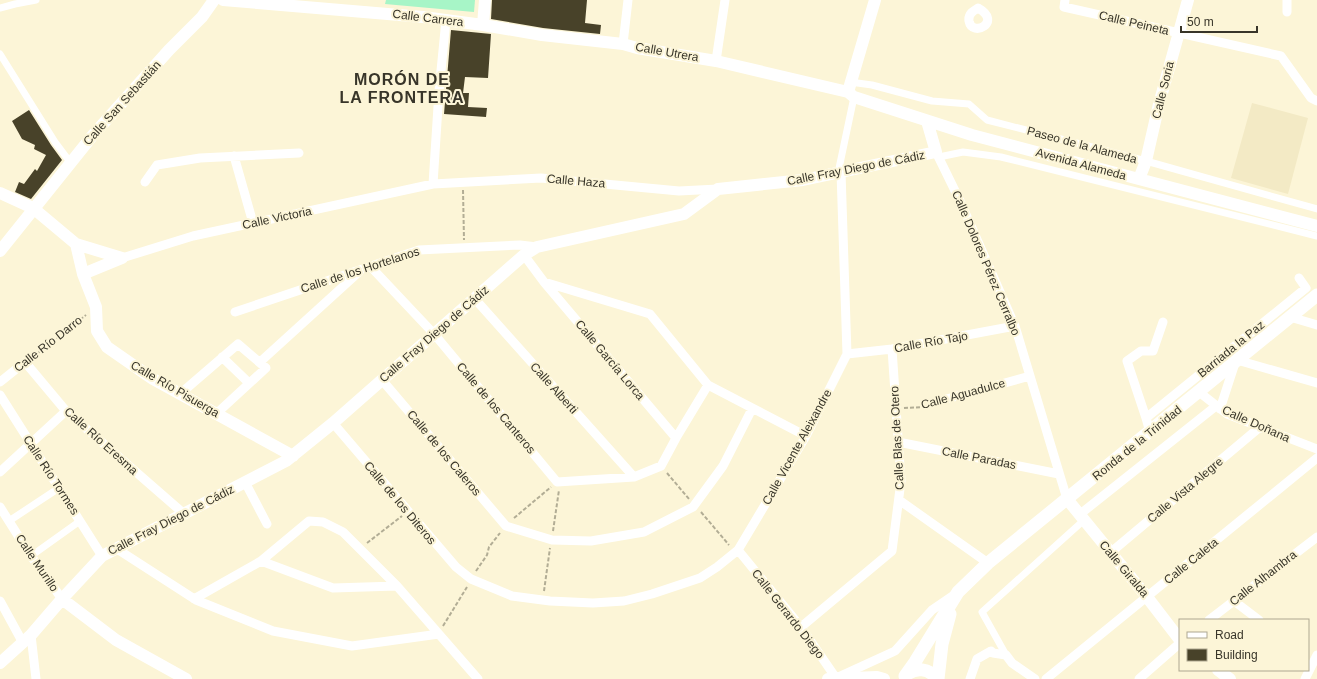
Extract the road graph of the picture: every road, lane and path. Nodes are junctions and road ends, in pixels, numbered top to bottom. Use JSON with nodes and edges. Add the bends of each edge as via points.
{"nodes":[{"id":1,"x":36,"y":0,"type":"edge"},
{"id":2,"x":214,"y":0,"type":"edge"},
{"id":3,"x":223,"y":0,"type":"edge"},
{"id":4,"x":485,"y":0,"type":"edge"},
{"id":5,"x":628,"y":0,"type":"edge"},
{"id":6,"x":725,"y":0,"type":"edge"},
{"id":7,"x":875,"y":0,"type":"edge"},
{"id":8,"x":1065,"y":0,"type":"edge"},
{"id":9,"x":1188,"y":0,"type":"edge"},
{"id":10,"x":1287,"y":0,"type":"edge"},
{"id":11,"x":375,"y":6,"type":"edge"},
{"id":12,"x":0,"y":8,"type":"edge"},
{"id":13,"x":1287,"y":12,"type":"dead end"},
{"id":14,"x":446,"y":20,"type":"junction"},
{"id":15,"x":483,"y":25,"type":"junction"},
{"id":16,"x":1178,"y":33,"type":"junction"},
{"id":17,"x":623,"y":44,"type":"junction"},
{"id":18,"x":0,"y":54,"type":"edge"},
{"id":19,"x":716,"y":61,"type":"junction"},
{"id":20,"x":851,"y":90,"type":"junction"},
{"id":21,"x":1317,"y":102,"type":"edge"},
{"id":22,"x":927,"y":121,"type":"junction"},
{"id":23,"x":299,"y":153,"type":"dead end"},
{"id":24,"x":938,"y":154,"type":"junction"},
{"id":25,"x":234,"y":156,"type":"junction"},
{"id":26,"x":1146,"y":161,"type":"junction"},
{"id":27,"x":70,"y":162,"type":"junction"},
{"id":28,"x":839,"y":173,"type":"junction"},
{"id":29,"x":1139,"y":179,"type":"junction"},
{"id":30,"x":144,"y":182,"type":"dead end"},
{"id":31,"x":463,"y":183,"type":"junction"},
{"id":32,"x":433,"y":184,"type":"junction"},
{"id":33,"x":718,"y":189,"type":"junction"},
{"id":34,"x":0,"y":193,"type":"edge"},
{"id":35,"x":34,"y":208,"type":"junction"},
{"id":36,"x":1317,"y":208,"type":"edge"},
{"id":37,"x":253,"y":223,"type":"junction"},
{"id":38,"x":1317,"y":226,"type":"edge"},
{"id":39,"x":1317,"y":236,"type":"edge"},
{"id":40,"x":76,"y":244,"type":"junction"},
{"id":41,"x":465,"y":247,"type":"junction"},
{"id":42,"x":537,"y":247,"type":"junction"},
{"id":43,"x":0,"y":251,"type":"edge"},
{"id":44,"x":524,"y":255,"type":"junction"},
{"id":45,"x":122,"y":258,"type":"junction"},
{"id":46,"x":366,"y":268,"type":"junction"},
{"id":47,"x":83,"y":274,"type":"junction"},
{"id":48,"x":1299,"y":278,"type":"dead end"},
{"id":49,"x":544,"y":282,"type":"junction"},
{"id":50,"x":1317,"y":295,"type":"edge"},
{"id":51,"x":475,"y":299,"type":"junction"},
{"id":52,"x":96,"y":307,"type":"junction"},
{"id":53,"x":236,"y":312,"type":"dead end"},
{"id":54,"x":1290,"y":317,"type":"junction"},
{"id":55,"x":1163,"y":322,"type":"dead end"},
{"id":56,"x":1317,"y":325,"type":"edge"},
{"id":57,"x":1015,"y":326,"type":"junction"},
{"id":58,"x":434,"y":335,"type":"junction"},
{"id":59,"x":892,"y":349,"type":"junction"},
{"id":60,"x":847,"y":354,"type":"junction"},
{"id":61,"x":222,"y":357,"type":"junction"},
{"id":62,"x":1236,"y":361,"type":"junction"},
{"id":63,"x":25,"y":362,"type":"junction"},
{"id":64,"x":260,"y":362,"type":"junction"},
{"id":65,"x":1030,"y":376,"type":"junction"},
{"id":66,"x":382,"y":380,"type":"junction"},
{"id":67,"x":0,"y":382,"type":"edge"},
{"id":68,"x":249,"y":383,"type":"junction"},
{"id":69,"x":1317,"y":384,"type":"edge"},
{"id":70,"x":708,"y":385,"type":"junction"},
{"id":71,"x":1199,"y":392,"type":"junction"},
{"id":72,"x":0,"y":394,"type":"edge"},
{"id":73,"x":180,"y":394,"type":"junction"},
{"id":74,"x":932,"y":403,"type":"joint"},
{"id":75,"x":1218,"y":407,"type":"junction"},
{"id":76,"x":752,"y":409,"type":"junction"},
{"id":77,"x":896,"y":410,"type":"junction"},
{"id":78,"x":66,"y":411,"type":"junction"},
{"id":79,"x":216,"y":414,"type":"junction"},
{"id":80,"x":1146,"y":418,"type":"junction"},
{"id":81,"x":333,"y":423,"type":"junction"},
{"id":82,"x":1260,"y":427,"type":"junction"},
{"id":83,"x":1150,"y":432,"type":"junction"},
{"id":84,"x":806,"y":436,"type":"junction"},
{"id":85,"x":676,"y":438,"type":"junction"},
{"id":86,"x":898,"y":442,"type":"junction"},
{"id":87,"x":30,"y":444,"type":"junction"},
{"id":88,"x":1317,"y":449,"type":"edge"},
{"id":89,"x":293,"y":456,"type":"junction"},
{"id":90,"x":1317,"y":458,"type":"edge"},
{"id":91,"x":0,"y":472,"type":"edge"},
{"id":92,"x":1059,"y":474,"type":"junction"},
{"id":93,"x":634,"y":477,"type":"junction"},
{"id":94,"x":245,"y":482,"type":"junction"},
{"id":95,"x":557,"y":482,"type":"junction"},
{"id":96,"x":59,"y":488,"type":"junction"},
{"id":97,"x":1067,"y":499,"type":"junction"},
{"id":98,"x":899,"y":500,"type":"junction"},
{"id":99,"x":0,"y":507,"type":"edge"},
{"id":100,"x":408,"y":512,"type":"junction"},
{"id":101,"x":183,"y":513,"type":"junction"},
{"id":102,"x":1081,"y":518,"type":"junction"},
{"id":103,"x":9,"y":521,"type":"junction"},
{"id":104,"x":80,"y":522,"type":"junction"},
{"id":105,"x":267,"y":524,"type":"dead end"},
{"id":106,"x":506,"y":526,"type":"junction"},
{"id":107,"x":1317,"y":537,"type":"edge"},
{"id":108,"x":116,"y":549,"type":"junction"},
{"id":109,"x":360,"y":549,"type":"junction"},
{"id":110,"x":738,"y":550,"type":"junction"},
{"id":111,"x":1110,"y":553,"type":"junction"},
{"id":112,"x":31,"y":556,"type":"junction"},
{"id":113,"x":102,"y":556,"type":"junction"},
{"id":114,"x":261,"y":561,"type":"junction"},
{"id":115,"x":988,"y":563,"type":"junction"},
{"id":116,"x":472,"y":579,"type":"junction"},
{"id":117,"x":397,"y":586,"type":"junction"},
{"id":118,"x":958,"y":592,"type":"junction"},
{"id":119,"x":1147,"y":597,"type":"junction"},
{"id":120,"x":62,"y":599,"type":"junction"},
{"id":121,"x":194,"y":599,"type":"junction"},
{"id":122,"x":0,"y":601,"type":"edge"},
{"id":123,"x":1234,"y":601,"type":"junction"},
{"id":124,"x":1210,"y":619,"type":"edge"},
{"id":125,"x":1258,"y":619,"type":"edge"},
{"id":126,"x":801,"y":627,"type":"junction"},
{"id":127,"x":439,"y":634,"type":"junction"},
{"id":128,"x":27,"y":639,"type":"junction"},
{"id":129,"x":1179,"y":639,"type":"edge"},
{"id":130,"x":1179,"y":644,"type":"edge"},
{"id":131,"x":1006,"y":655,"type":"junction"},
{"id":132,"x":1313,"y":657,"type":"edge"},
{"id":133,"x":0,"y":663,"type":"edge"},
{"id":134,"x":1309,"y":668,"type":"edge"},
{"id":135,"x":1219,"y":671,"type":"edge"},
{"id":136,"x":903,"y":677,"type":"edge"},
{"id":137,"x":36,"y":679,"type":"edge"},
{"id":138,"x":186,"y":679,"type":"edge"},
{"id":139,"x":478,"y":679,"type":"edge"},
{"id":140,"x":832,"y":679,"type":"edge"},
{"id":141,"x":884,"y":679,"type":"edge"},
{"id":142,"x":938,"y":679,"type":"edge"},
{"id":143,"x":970,"y":679,"type":"edge"},
{"id":144,"x":1035,"y":679,"type":"edge"},
{"id":145,"x":1046,"y":679,"type":"edge"},
{"id":146,"x":1140,"y":679,"type":"edge"},
{"id":147,"x":1230,"y":679,"type":"edge"}],
"edges":[{"from":1,"to":12,"type":"street"},
{"from":2,"to":27,"type":"street","name":"Calle San Sebastián","via":[[202,17],[138,84]]},
{"from":3,"to":11,"type":"street","name":"Calle Carrera"},
{"from":4,"to":15,"type":"street"},
{"from":5,"to":17,"type":"street"},
{"from":6,"to":19,"type":"street"},
{"from":7,"to":20,"type":"street"},
{"from":8,"to":16,"type":"street","name":"Calle Peineta","via":[[1064,7]]},
{"from":9,"to":16,"type":"street","name":"Calle Soria"},
{"from":10,"to":13,"type":"street"},
{"from":11,"to":14,"type":"street","name":"Calle Carrera"},
{"from":14,"to":15,"type":"street","name":"Calle Carrera"},
{"from":14,"to":32,"type":"street","via":[[438,91]]},
{"from":15,"to":17,"type":"street","name":"Calle Utrera"},
{"from":16,"to":21,"type":"street","name":"Calle Peineta","via":[[1281,56],[1311,98]]},
{"from":16,"to":26,"type":"street","name":"Calle Soria"},
{"from":17,"to":19,"type":"street","name":"Calle Utrera"},
{"from":18,"to":27,"type":"street","via":[[54,142]]},
{"from":19,"to":20,"type":"street","name":"Calle Utrera"},
{"from":20,"to":22,"type":"street","name":"Avenida Alameda"},
{"from":20,"to":26,"type":"street","name":"Paseo de la Alameda","via":[[872,85],[932,101],[969,104],[987,120]]},
{"from":20,"to":28,"type":"street"},
{"from":22,"to":24,"type":"street","name":"Calle Dolores Pérez Cerralbo"},
{"from":22,"to":29,"type":"street","name":"Avenida Alameda"},
{"from":23,"to":25,"type":"street"},
{"from":24,"to":28,"type":"street","name":"Calle Fray Diego de Cádiz"},
{"from":24,"to":39,"type":"street","via":[[963,152],[1001,157]]},
{"from":24,"to":57,"type":"street","name":"Calle Dolores Pérez Cerralbo"},
{"from":25,"to":30,"type":"street","via":[[157,165]]},
{"from":25,"to":37,"type":"street"},
{"from":26,"to":29,"type":"street","name":"Calle Soria"},
{"from":26,"to":36,"type":"street","name":"Paseo de la Alameda"},
{"from":27,"to":35,"type":"street","name":"Calle San Sebastián"},
{"from":28,"to":33,"type":"street","name":"Calle Fray Diego de Cádiz","via":[[803,180]]},
{"from":28,"to":60,"type":"street","name":"Calle Vicente Aleixandre"},
{"from":29,"to":38,"type":"street","name":"Avenida Alameda"},
{"from":31,"to":32,"type":"street","name":"Calle Haza"},
{"from":31,"to":33,"type":"street","name":"Calle Haza","via":[[541,178],[679,191]]},
{"from":31,"to":41,"type":"path"},
{"from":32,"to":37,"type":"street","name":"Calle Victoria"},
{"from":33,"to":42,"type":"street","name":"Calle Fray Diego de Cádiz","via":[[684,214]]},
{"from":34,"to":35,"type":"street"},
{"from":35,"to":40,"type":"street"},
{"from":35,"to":43,"type":"street","name":"Calle San Sebastián"},
{"from":37,"to":45,"type":"street","name":"Calle Victoria","via":[[193,236]]},
{"from":40,"to":45,"type":"street"},
{"from":40,"to":47,"type":"street","name":"Calle Río Pisuerga"},
{"from":41,"to":42,"type":"street","name":"Calle de los Hortelanos"},
{"from":41,"to":46,"type":"street","name":"Calle de los Hortelanos","via":[[419,250]]},
{"from":42,"to":44,"type":"street","name":"Calle Fray Diego de Cádiz"},
{"from":44,"to":49,"type":"street","name":"Calle García Lorca"},
{"from":44,"to":51,"type":"street","name":"Calle Fray Diego de Cádiz"},
{"from":45,"to":47,"type":"street"},
{"from":46,"to":53,"type":"street","name":"Calle de los Hortelanos"},
{"from":46,"to":58,"type":"street","name":"Calle de los Canteros"},
{"from":46,"to":64,"type":"street"},
{"from":47,"to":52,"type":"street","name":"Calle Río Pisuerga"},
{"from":48,"to":80,"type":"street","name":"Barriada la Paz","via":[[1306,288]]},
{"from":49,"to":70,"type":"street","via":[[650,314]]},
{"from":49,"to":85,"type":"street","name":"Calle García Lorca"},
{"from":50,"to":54,"type":"main road","name":"Ronda de la Trinidad"},
{"from":51,"to":58,"type":"street","name":"Calle Fray Diego de Cádiz"},
{"from":51,"to":93,"type":"street","name":"Calle Alberti"},
{"from":52,"to":63,"type":"path","name":"Calle Río Darro"},
{"from":52,"to":73,"type":"street","name":"Calle Río Pisuerga","via":[[97,331],[107,347],[153,379]]},
{"from":54,"to":56,"type":"street"},
{"from":54,"to":62,"type":"main road","name":"Ronda de la Trinidad"},
{"from":55,"to":80,"type":"street","via":[[1153,351],[1140,351],[1127,361]]},
{"from":57,"to":59,"type":"street","name":"Calle Río Tajo"},
{"from":57,"to":65,"type":"street","name":"Calle Dolores Pérez Cerralbo"},
{"from":58,"to":66,"type":"street","name":"Calle Fray Diego de Cádiz"},
{"from":58,"to":95,"type":"street","name":"Calle de los Canteros"},
{"from":59,"to":60,"type":"street","name":"Calle Río Tajo"},
{"from":59,"to":77,"type":"street","name":"Calle Blas de Otero"},
{"from":60,"to":84,"type":"street","name":"Calle Vicente Aleixandre"},
{"from":61,"to":64,"type":"street","via":[[238,344]]},
{"from":61,"to":68,"type":"street"},
{"from":61,"to":73,"type":"street"},
{"from":62,"to":69,"type":"street"},
{"from":62,"to":71,"type":"main road","name":"Ronda de la Trinidad"},
{"from":62,"to":75,"type":"street"},
{"from":63,"to":67,"type":"street","name":"Calle Río Darro"},
{"from":63,"to":78,"type":"street","name":"Calle Río Eresma"},
{"from":64,"to":68,"type":"street","via":[[266,368]]},
{"from":65,"to":74,"type":"street","name":"Calle Aguadulce"},
{"from":65,"to":92,"type":"street","name":"Calle Dolores Pérez Cerralbo"},
{"from":66,"to":81,"type":"street","name":"Calle Fray Diego de Cádiz"},
{"from":66,"to":106,"type":"street","name":"Calle de los Caleros"},
{"from":68,"to":79,"type":"street"},
{"from":70,"to":76,"type":"street"},
{"from":70,"to":85,"type":"street"},
{"from":71,"to":75,"type":"street","name":"Calle Doñana"},
{"from":71,"to":83,"type":"main road","name":"Ronda de la Trinidad"},
{"from":72,"to":87,"type":"street","name":"Calle Río Tormes"},
{"from":73,"to":79,"type":"street","name":"Calle Río Pisuerga"},
{"from":74,"to":77,"type":"path","name":"Calle Aguadulce","via":[[924,407]]},
{"from":75,"to":82,"type":"street","name":"Calle Doñana","via":[[1227,414]]},
{"from":75,"to":102,"type":"street","name":"Ronda de la Trinidad"},
{"from":76,"to":84,"type":"street"},
{"from":76,"to":106,"type":"street","via":[[723,466],[693,507],[644,532],[591,541],[552,540]]},
{"from":77,"to":86,"type":"street","name":"Calle Blas de Otero"},
{"from":78,"to":87,"type":"street"},
{"from":78,"to":101,"type":"street","name":"Calle Río Eresma"},
{"from":79,"to":89,"type":"street","name":"Calle Río Pisuerga"},
{"from":80,"to":83,"type":"street"},
{"from":81,"to":89,"type":"street","name":"Calle Fray Diego de Cádiz"},
{"from":81,"to":100,"type":"street","name":"Calle de los Diteros"},
{"from":82,"to":88,"type":"street","name":"Calle Doñana"},
{"from":82,"to":111,"type":"street","name":"Calle Vista Alegre"},
{"from":83,"to":97,"type":"main road","name":"Ronda de la Trinidad"},
{"from":84,"to":110,"type":"street","name":"Calle Vicente Aleixandre"},
{"from":85,"to":93,"type":"street","via":[[661,466]]},
{"from":86,"to":92,"type":"street","name":"Calle Paradas"},
{"from":86,"to":98,"type":"street","name":"Calle Blas de Otero","via":[[901,481]]},
{"from":87,"to":91,"type":"street"},
{"from":87,"to":96,"type":"street","name":"Calle Río Tormes"},
{"from":89,"to":94,"type":"street","name":"Calle Fray Diego de Cádiz"},
{"from":90,"to":119,"type":"street","name":"Calle Caleta"},
{"from":92,"to":97,"type":"street","name":"Calle Dolores Pérez Cerralbo"},
{"from":93,"to":95,"type":"street"},
{"from":94,"to":101,"type":"street","name":"Calle Fray Diego de Cádiz"},
{"from":94,"to":105,"type":"street"},
{"from":95,"to":106,"type":"path"},
{"from":96,"to":103,"type":"street"},
{"from":96,"to":104,"type":"street","name":"Calle Río Tormes"},
{"from":97,"to":102,"type":"street","name":"Calle Giralda"},
{"from":97,"to":115,"type":"main road","name":"Ronda de la Trinidad"},
{"from":98,"to":115,"type":"street"},
{"from":98,"to":126,"type":"street","name":"Calle Blas de Otero","via":[[892,551]]},
{"from":99,"to":103,"type":"street","name":"Calle Murillo"},
{"from":100,"to":109,"type":"path"},
{"from":100,"to":116,"type":"street","name":"Calle de los Diteros","via":[[456,567]]},
{"from":101,"to":108,"type":"street","name":"Calle Fray Diego de Cádiz"},
{"from":102,"to":111,"type":"street","name":"Calle Giralda"},
{"from":102,"to":131,"type":"street","via":[[982,612]]},
{"from":103,"to":112,"type":"street","name":"Calle Murillo"},
{"from":104,"to":112,"type":"street"},
{"from":104,"to":113,"type":"street","name":"Calle Río Tormes"},
{"from":106,"to":116,"type":"path","via":[[490,547]]},
{"from":107,"to":123,"type":"street","name":"Calle Alhambra"},
{"from":108,"to":113,"type":"street","name":"Calle Fray Diego de Cádiz"},
{"from":108,"to":121,"type":"street"},
{"from":109,"to":114,"type":"street","via":[[343,532],[323,522],[309,521]]},
{"from":109,"to":117,"type":"street"},
{"from":110,"to":116,"type":"street","name":"Calle de los Diteros","via":[[700,578],[624,601],[593,603],[512,596]]},
{"from":110,"to":126,"type":"street","name":"Calle Gerardo Diego"},
{"from":111,"to":119,"type":"street","name":"Calle Giralda"},
{"from":112,"to":120,"type":"street","name":"Calle Murillo"},
{"from":113,"to":120,"type":"street","name":"Calle Fray Diego de Cádiz"},
{"from":114,"to":117,"type":"street","via":[[333,588]]},
{"from":114,"to":121,"type":"street"},
{"from":115,"to":118,"type":"main road","name":"Ronda de la Trinidad"},
{"from":116,"to":127,"type":"path"},
{"from":117,"to":127,"type":"street"},
{"from":118,"to":136,"type":"main road","name":"Ronda de la Trinidad","via":[[916,662]]},
{"from":118,"to":140,"type":"street","via":[[932,610],[895,651]]},
{"from":118,"to":142,"type":"main road","name":"Ronda de la Trinidad","via":[[947,622]]},
{"from":119,"to":129,"type":"street","name":"Calle Giralda"},
{"from":119,"to":145,"type":"street","name":"Calle Caleta"},
{"from":120,"to":128,"type":"street","name":"Calle Fray Diego de Cádiz"},
{"from":120,"to":138,"type":"street","via":[[116,640]]},
{"from":121,"to":127,"type":"street","via":[[273,631],[352,646]]},
{"from":122,"to":128,"type":"street"},
{"from":123,"to":124,"type":"street","name":"Calle Alhambra"},
{"from":123,"to":125,"type":"street"},
{"from":126,"to":140,"type":"street","name":"Calle Gerardo Diego"},
{"from":127,"to":139,"type":"street"},
{"from":128,"to":133,"type":"street","name":"Calle Fray Diego de Cádiz"},
{"from":128,"to":137,"type":"street"},
{"from":130,"to":146,"type":"street"},
{"from":131,"to":143,"type":"street","via":[[991,651],[977,659]]},
{"from":131,"to":144,"type":"street","via":[[1012,663]]},
{"from":132,"to":134,"type":"street"},
{"from":135,"to":147,"type":"street"},
{"from":136,"to":142,"type":"main road","via":[[910,672],[923,669]]},
{"from":140,"to":141,"type":"street"}]}
